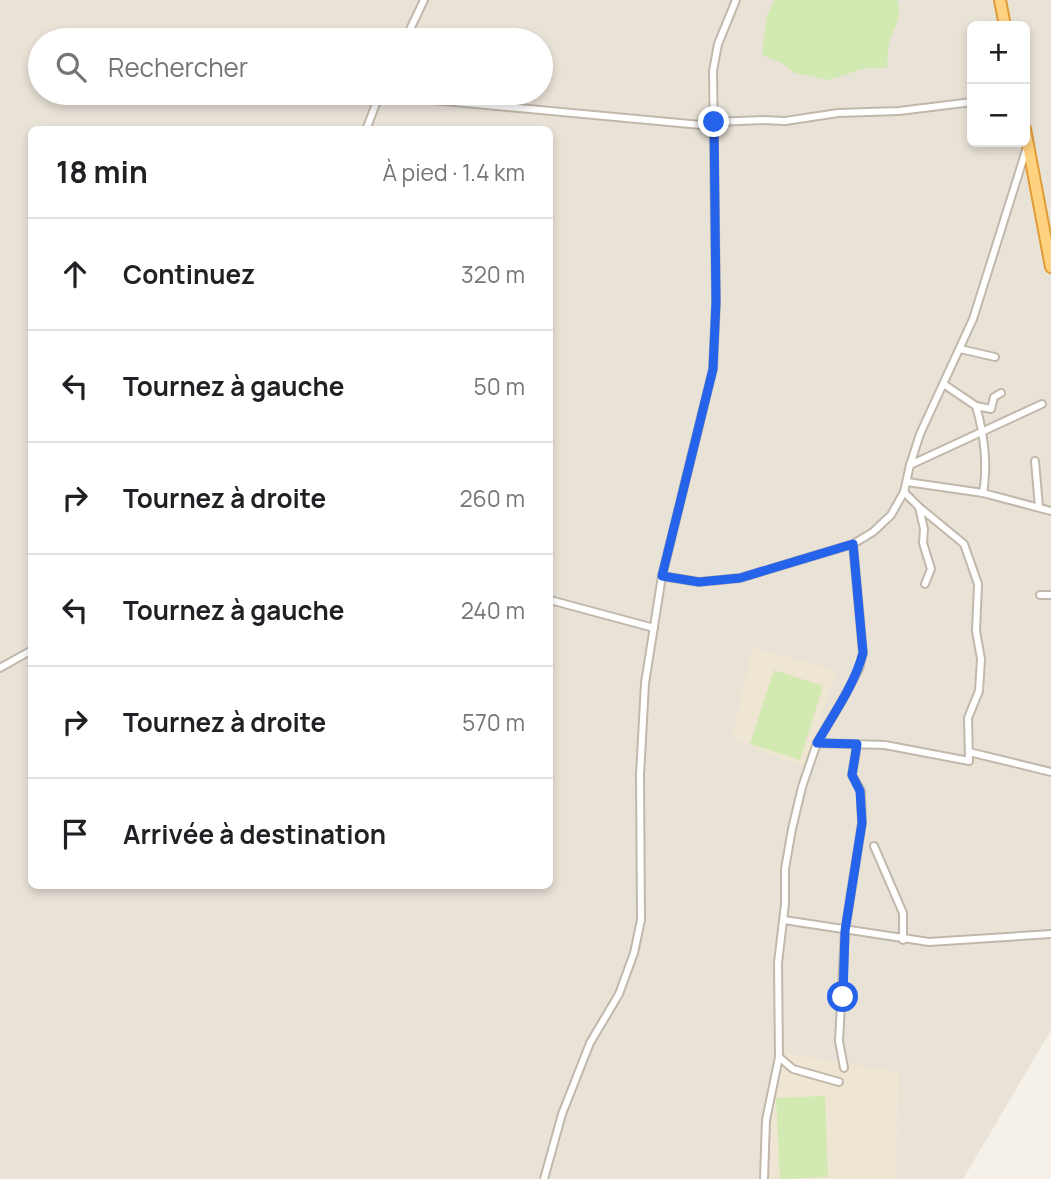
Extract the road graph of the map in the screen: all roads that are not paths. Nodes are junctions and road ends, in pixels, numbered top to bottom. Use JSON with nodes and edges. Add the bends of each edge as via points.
{"nodes":[{"id":1,"x":424,"y":0,"type":"edge"},
{"id":2,"x":736,"y":0,"type":"edge"},
{"id":3,"x":1000,"y":0,"type":"edge"},
{"id":4,"x":1004,"y":21,"type":"edge"},
{"id":5,"x":411,"y":28,"type":"edge"},
{"id":6,"x":967,"y":103,"type":"edge"},
{"id":7,"x":375,"y":105,"type":"edge"},
{"id":8,"x":493,"y":105,"type":"edge"},
{"id":9,"x":714,"y":122,"type":"junction"},
{"id":10,"x":367,"y":126,"type":"edge"},
{"id":11,"x":1027,"y":147,"type":"edge"},
{"id":12,"x":1028,"y":147,"type":"edge"},
{"id":13,"x":1051,"y":267,"type":"edge"},
{"id":14,"x":960,"y":349,"type":"junction"},
{"id":15,"x":995,"y":357,"type":"dead end"},
{"id":16,"x":945,"y":385,"type":"junction"},
{"id":17,"x":1001,"y":393,"type":"dead end"},
{"id":18,"x":1042,"y":404,"type":"dead end"},
{"id":19,"x":976,"y":406,"type":"junction"},
{"id":20,"x":983,"y":432,"type":"junction"},
{"id":21,"x":1035,"y":461,"type":"dead end"},
{"id":22,"x":909,"y":465,"type":"junction"},
{"id":23,"x":907,"y":482,"type":"junction"},
{"id":24,"x":904,"y":492,"type":"junction"},
{"id":25,"x":984,"y":493,"type":"junction"},
{"id":26,"x":919,"y":507,"type":"junction"},
{"id":27,"x":1038,"y":507,"type":"junction"},
{"id":28,"x":1051,"y":511,"type":"edge"},
{"id":29,"x":853,"y":544,"type":"junction"},
{"id":30,"x":662,"y":576,"type":"junction"},
{"id":31,"x":925,"y":584,"type":"dead end"},
{"id":32,"x":1040,"y":595,"type":"dead end"},
{"id":33,"x":1051,"y":595,"type":"edge"},
{"id":34,"x":553,"y":601,"type":"edge"},
{"id":35,"x":654,"y":628,"type":"junction"},
{"id":36,"x":28,"y":652,"type":"edge"},
{"id":37,"x":0,"y":668,"type":"edge"},
{"id":38,"x":817,"y":743,"type":"junction"},
{"id":39,"x":857,"y":744,"type":"junction"},
{"id":40,"x":969,"y":752,"type":"junction"},
{"id":41,"x":1051,"y":772,"type":"edge"},
{"id":42,"x":874,"y":845,"type":"dead end"},
{"id":43,"x":784,"y":920,"type":"junction"},
{"id":44,"x":845,"y":931,"type":"junction"},
{"id":45,"x":1051,"y":934,"type":"edge"},
{"id":46,"x":902,"y":940,"type":"junction"},
{"id":47,"x":779,"y":1057,"type":"junction"},
{"id":48,"x":844,"y":1068,"type":"dead end"},
{"id":49,"x":839,"y":1082,"type":"dead end"},
{"id":50,"x":544,"y":1179,"type":"edge"},
{"id":51,"x":764,"y":1179,"type":"edge"}],
"edges":[{"from":1,"to":5,"type":"street"},
{"from":2,"to":9,"type":"street","via":[[718,44],[713,71]]},
{"from":3,"to":4,"type":"highway"},
{"from":6,"to":9,"type":"street","via":[[785,121]]},
{"from":7,"to":10,"type":"street"},
{"from":8,"to":9,"type":"street","via":[[701,125]]},
{"from":9,"to":30,"type":"street","via":[[713,369]]},
{"from":11,"to":14,"type":"street"},
{"from":12,"to":13,"type":"highway"},
{"from":14,"to":15,"type":"street"},
{"from":14,"to":16,"type":"street"},
{"from":16,"to":19,"type":"street"},
{"from":16,"to":22,"type":"street"},
{"from":17,"to":19,"type":"street","via":[[994,397],[991,409]]},
{"from":18,"to":20,"type":"street"},
{"from":19,"to":20,"type":"street"},
{"from":20,"to":22,"type":"street"},
{"from":20,"to":25,"type":"street"},
{"from":21,"to":27,"type":"street"},
{"from":22,"to":23,"type":"street"},
{"from":23,"to":24,"type":"street"},
{"from":23,"to":25,"type":"street"},
{"from":24,"to":26,"type":"street"},
{"from":24,"to":29,"type":"street","via":[[891,515]]},
{"from":25,"to":27,"type":"street"},
{"from":26,"to":31,"type":"street","via":[[931,569]]},
{"from":26,"to":40,"type":"street","via":[[964,544],[978,584],[976,631],[981,660],[979,691],[968,718]]},
{"from":27,"to":28,"type":"street"},
{"from":29,"to":30,"type":"street","via":[[740,578],[699,582]]},
{"from":29,"to":38,"type":"street","via":[[863,653],[859,669]]},
{"from":30,"to":35,"type":"street"},
{"from":32,"to":33,"type":"street"},
{"from":34,"to":35,"type":"street"},
{"from":35,"to":50,"type":"street","via":[[640,775],[641,920],[619,994],[590,1043],[562,1114]]},
{"from":36,"to":37,"type":"street"},
{"from":38,"to":39,"type":"street"},
{"from":38,"to":43,"type":"street","via":[[792,829]]},
{"from":39,"to":40,"type":"street","via":[[969,761]]},
{"from":39,"to":44,"type":"street","via":[[852,775],[860,791],[862,823]]},
{"from":40,"to":41,"type":"street"},
{"from":42,"to":46,"type":"street","via":[[903,913]]},
{"from":43,"to":44,"type":"street"},
{"from":43,"to":47,"type":"street","via":[[778,963]]},
{"from":44,"to":46,"type":"street"},
{"from":44,"to":48,"type":"street","via":[[839,1041]]},
{"from":45,"to":46,"type":"street","via":[[991,940]]},
{"from":47,"to":49,"type":"street","via":[[793,1069]]},
{"from":47,"to":51,"type":"street","via":[[766,1120]]}]}
